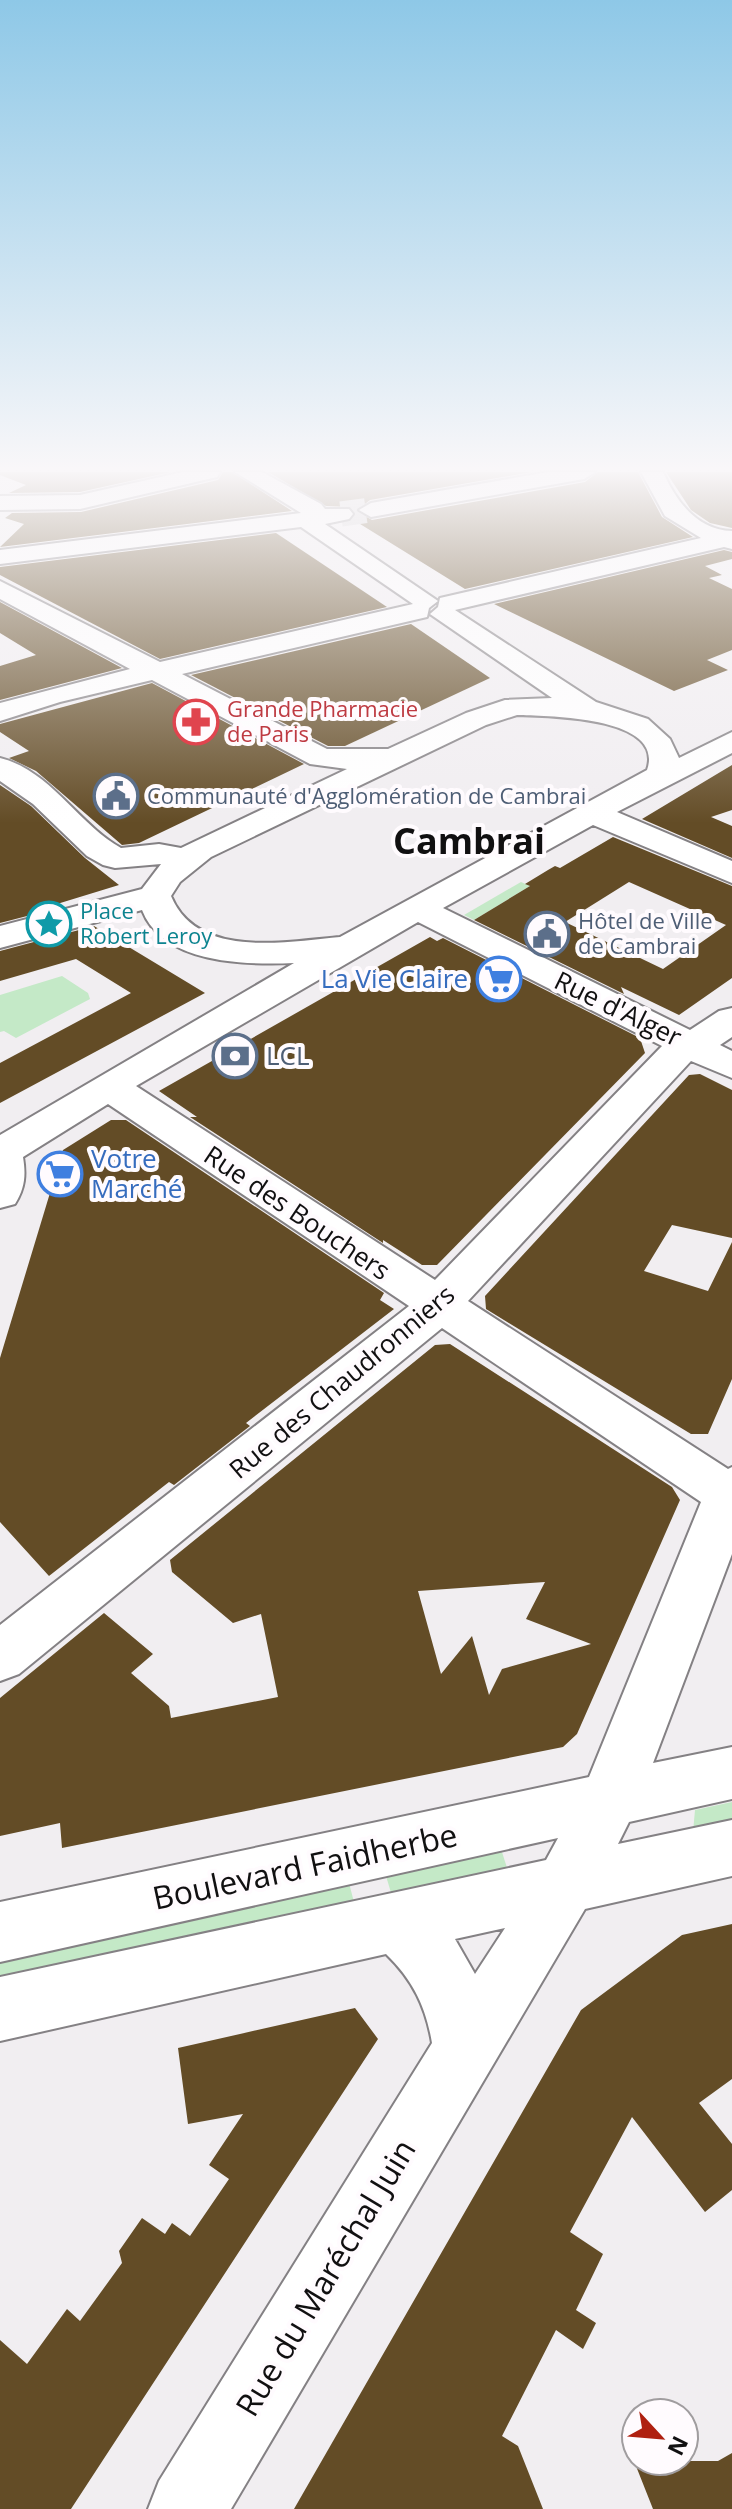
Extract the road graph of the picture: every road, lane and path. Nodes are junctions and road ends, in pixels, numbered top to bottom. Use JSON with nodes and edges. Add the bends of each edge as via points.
{"nodes":[{"id":1,"x":0,"y":589,"type":"edge"},
{"id":2,"x":407,"y":589,"type":"edge"},
{"id":3,"x":513,"y":589,"type":"edge"},
{"id":4,"x":434,"y":607,"type":"junction"},
{"id":5,"x":158,"y":673,"type":"junction"},
{"id":6,"x":586,"y":708,"type":"junction"},
{"id":7,"x":0,"y":712,"type":"edge"},
{"id":8,"x":638,"y":725,"type":"junction"},
{"id":9,"x":732,"y":732,"type":"edge"},
{"id":10,"x":732,"y":741,"type":"edge"},
{"id":11,"x":420,"y":745,"type":"junction"},
{"id":12,"x":321,"y":758,"type":"junction"},
{"id":13,"x":0,"y":767,"type":"edge"},
{"id":14,"x":661,"y":775,"type":"junction"},
{"id":15,"x":285,"y":809,"type":"junction"},
{"id":16,"x":592,"y":813,"type":"junction"},
{"id":17,"x":185,"y":859,"type":"junction"},
{"id":18,"x":732,"y":873,"type":"edge"},
{"id":19,"x":154,"y":896,"type":"junction"},
{"id":20,"x":418,"y":909,"type":"junction"},
{"id":21,"x":0,"y":937,"type":"edge"},
{"id":22,"x":353,"y":945,"type":"junction"},
{"id":23,"x":216,"y":951,"type":"junction"},
{"id":24,"x":243,"y":1010,"type":"junction"},
{"id":25,"x":732,"y":1019,"type":"edge"},
{"id":26,"x":690,"y":1044,"type":"junction"},
{"id":27,"x":732,"y":1066,"type":"edge"},
{"id":28,"x":108,"y":1086,"type":"junction"},
{"id":29,"x":1,"y":1152,"type":"edge"},
{"id":30,"x":0,"y":1194,"type":"edge"},
{"id":31,"x":438,"y":1306,"type":"junction"},
{"id":32,"x":730,"y":1491,"type":"edge"},
{"id":33,"x":0,"y":1657,"type":"edge"},
{"id":34,"x":732,"y":1773,"type":"edge"},
{"id":35,"x":609,"y":1801,"type":"junction"},
{"id":36,"x":732,"y":1848,"type":"edge"},
{"id":37,"x":565,"y":1886,"type":"junction"},
{"id":38,"x":398,"y":1923,"type":"junction"},
{"id":39,"x":0,"y":1932,"type":"edge"},
{"id":40,"x":0,"y":2009,"type":"edge"},
{"id":41,"x":466,"y":2048,"type":"junction"},
{"id":42,"x":187,"y":2509,"type":"edge"}],
"edges":[{"from":1,"to":5,"type":"street"},
{"from":2,"to":4,"type":"street"},
{"from":3,"to":4,"type":"street"},
{"from":4,"to":5,"type":"street"},
{"from":4,"to":6,"type":"street"},
{"from":5,"to":7,"type":"street","via":[[52,695]]},
{"from":5,"to":12,"type":"street"},
{"from":6,"to":8,"type":"street"},
{"from":6,"to":11,"type":"street","via":[[505,708]]},
{"from":8,"to":9,"type":"street"},
{"from":8,"to":14,"type":"street","via":[[659,745],[665,763]]},
{"from":10,"to":14,"type":"street"},
{"from":11,"to":12,"type":"street","via":[[357,760]]},
{"from":11,"to":15,"type":"street"},
{"from":12,"to":15,"type":"street","via":[[327,776]]},
{"from":13,"to":17,"type":"street","via":[[115,858],[159,854]]},
{"from":14,"to":16,"type":"street"},
{"from":15,"to":17,"type":"street"},
{"from":16,"to":18,"type":"street"},
{"from":16,"to":20,"type":"street"},
{"from":17,"to":19,"type":"street"},
{"from":19,"to":21,"type":"street"},
{"from":19,"to":23,"type":"street","via":[[160,916]]},
{"from":20,"to":22,"type":"street"},
{"from":20,"to":26,"type":"street","name":"Rue d'Alger"},
{"from":22,"to":23,"type":"street","via":[[289,952]]},
{"from":22,"to":24,"type":"street"},
{"from":23,"to":24,"type":"street","via":[[234,976]]},
{"from":24,"to":28,"type":"street"},
{"from":25,"to":26,"type":"street","name":"Rue des Chaudronniers"},
{"from":26,"to":27,"type":"street","name":"Rue d'Alger"},
{"from":26,"to":31,"type":"street","name":"Rue des Chaudronniers"},
{"from":28,"to":29,"type":"street"},
{"from":28,"to":31,"type":"street","name":"Rue des Bouchers"},
{"from":29,"to":30,"type":"street","via":[[5,1177]]},
{"from":31,"to":32,"type":"street","name":"Rue des Bouchers"},
{"from":31,"to":33,"type":"street","name":"Rue des Chaudronniers"},
{"from":32,"to":35,"type":"street"},
{"from":34,"to":35,"type":"street","name":"Boulevard Faidherbe"},
{"from":35,"to":37,"type":"street"},
{"from":35,"to":39,"type":"street","name":"Boulevard Faidherbe"},
{"from":36,"to":37,"type":"street"},
{"from":37,"to":38,"type":"street"},
{"from":37,"to":41,"type":"street","name":"Rue du Maréchal Juin"},
{"from":38,"to":40,"type":"street"},
{"from":38,"to":41,"type":"street","via":[[442,1970],[460,2014]]},
{"from":41,"to":42,"type":"street","name":"Rue du Maréchal Juin"}]}
